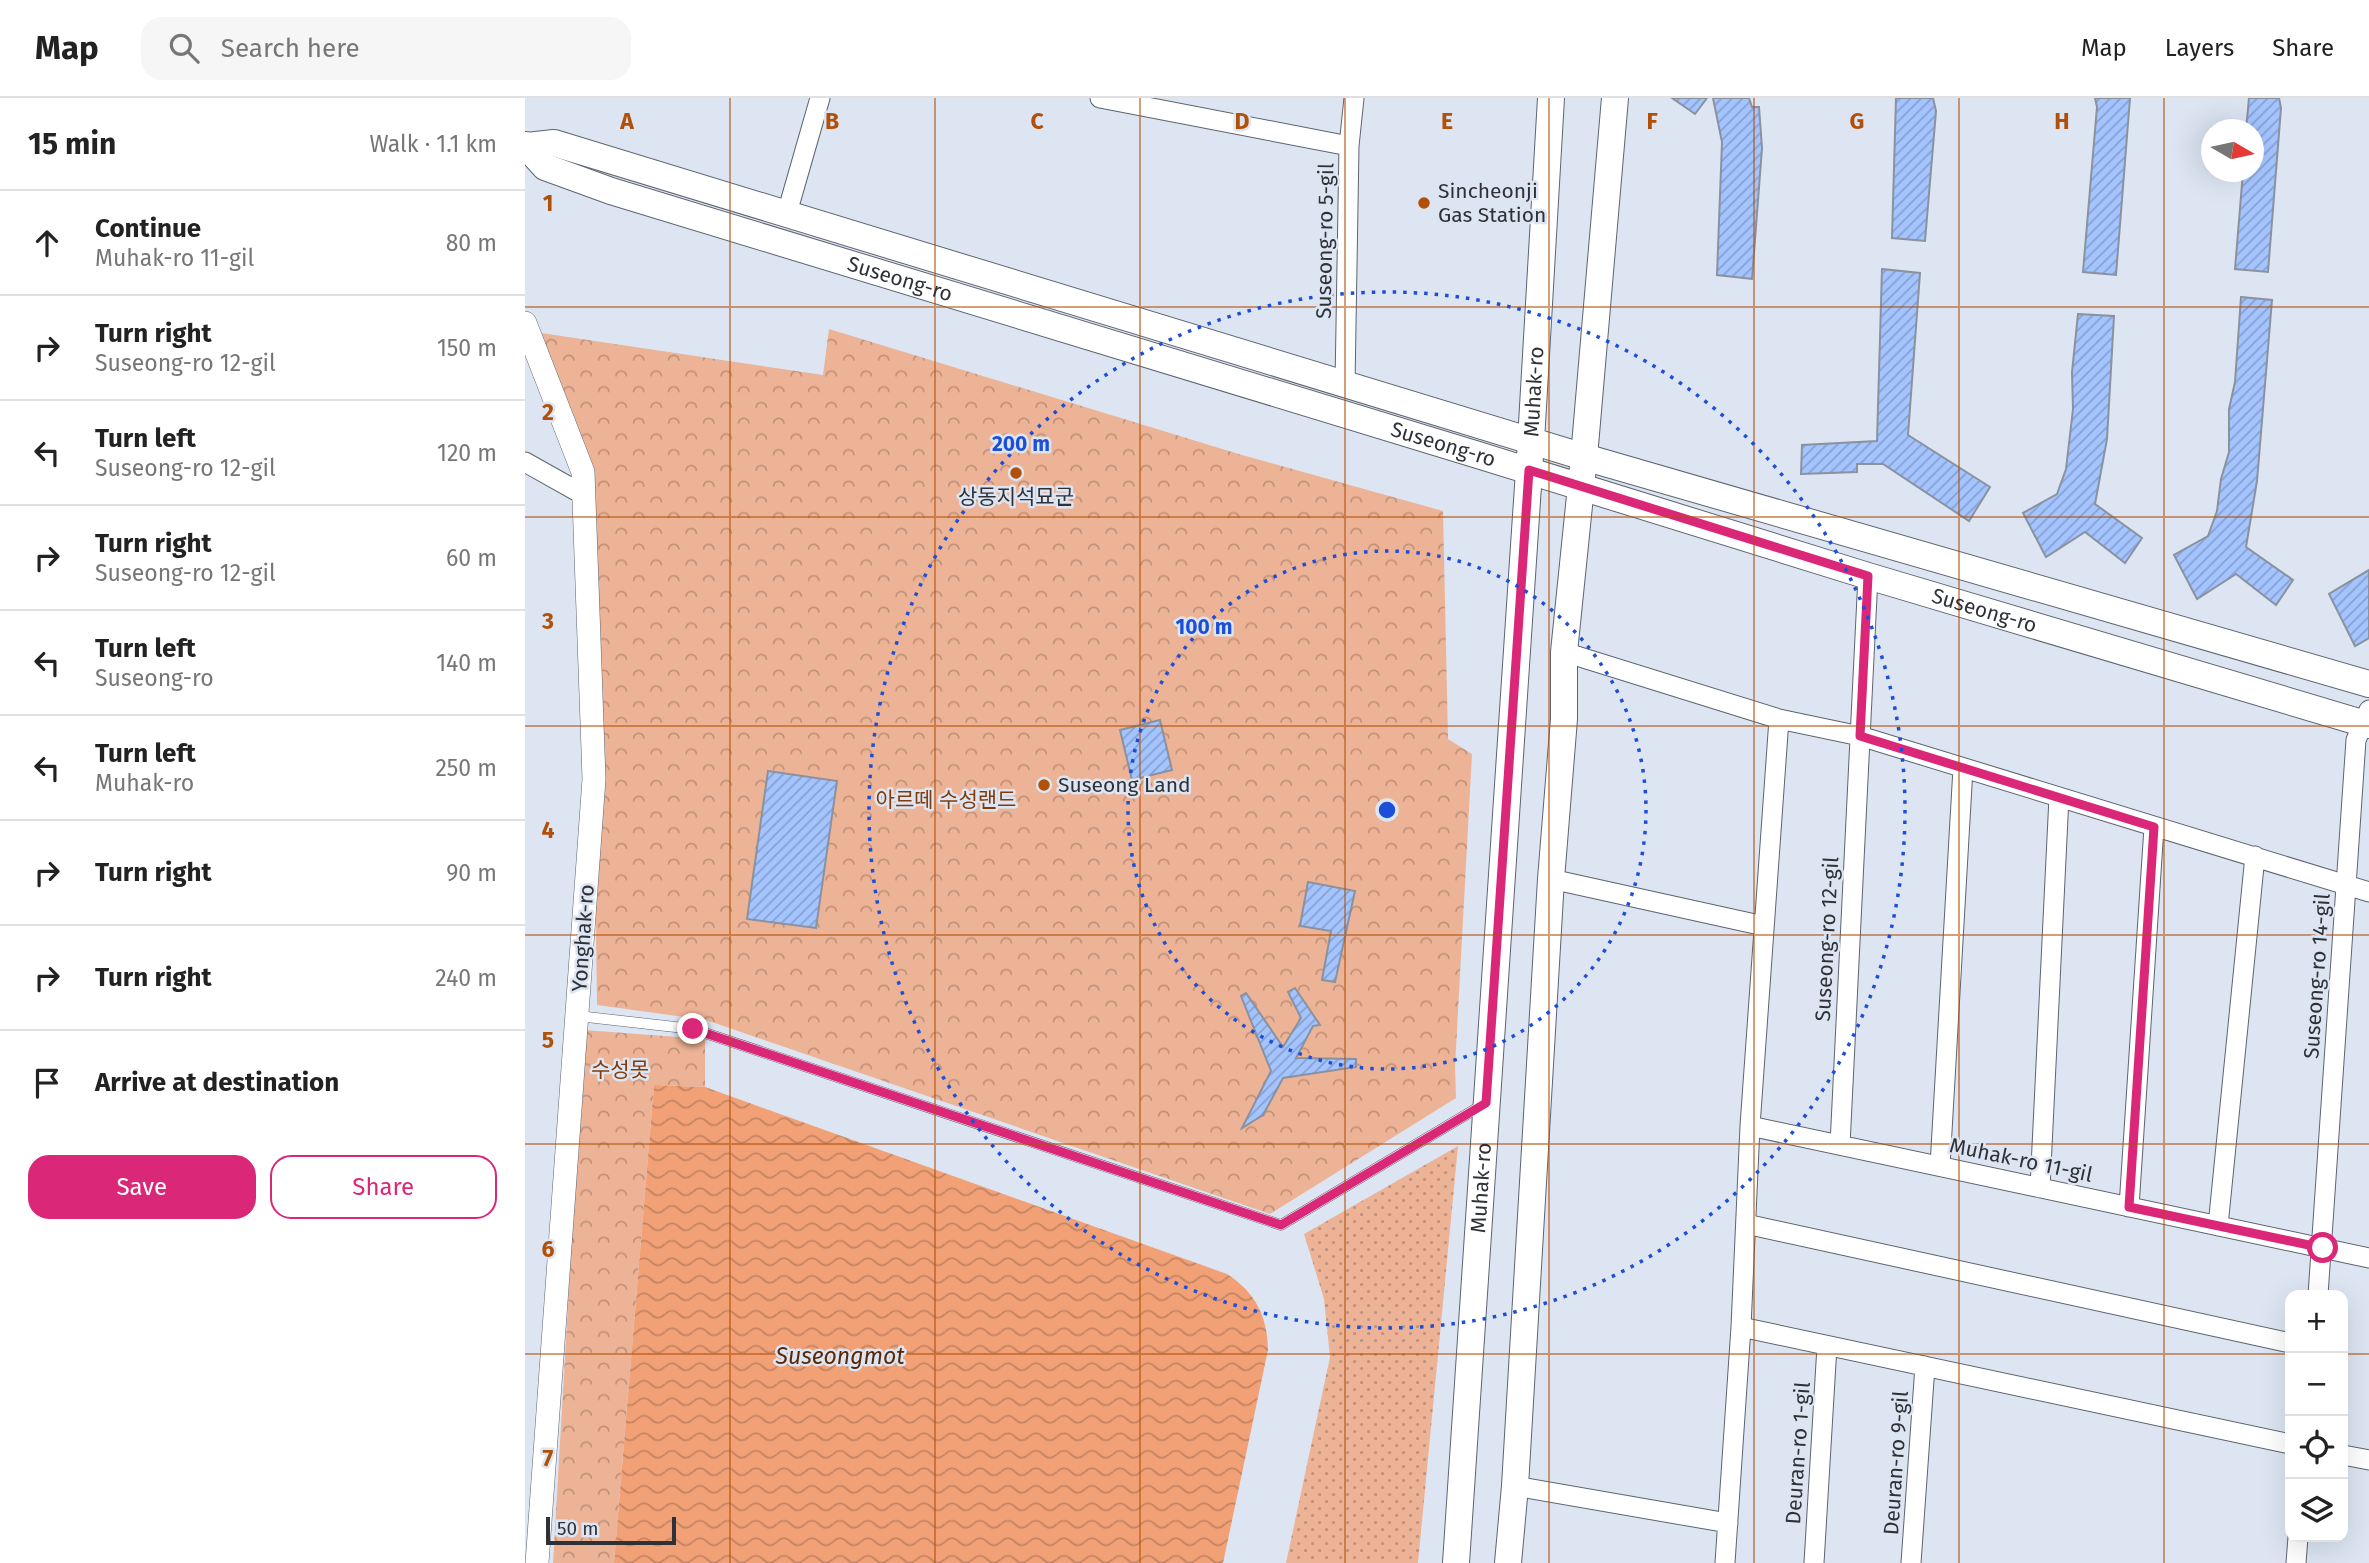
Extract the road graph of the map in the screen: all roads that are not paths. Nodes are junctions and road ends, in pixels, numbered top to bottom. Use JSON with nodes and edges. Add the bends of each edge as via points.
{"nodes":[{"id":1,"x":820,"y":98,"type":"edge"},
{"id":2,"x":1100,"y":98,"type":"edge"},
{"id":3,"x":1354,"y":98,"type":"edge"},
{"id":4,"x":1551,"y":98,"type":"edge"},
{"id":5,"x":1609,"y":98,"type":"edge"},
{"id":6,"x":1615,"y":98,"type":"edge"},
{"id":7,"x":1613,"y":129,"type":"junction"},
{"id":8,"x":526,"y":146,"type":"edge"},
{"id":9,"x":1349,"y":146,"type":"junction"},
{"id":10,"x":787,"y":214,"type":"junction"},
{"id":11,"x":526,"y":328,"type":"edge"},
{"id":12,"x":1345,"y":385,"type":"junction"},
{"id":13,"x":1531,"y":441,"type":"junction"},
{"id":14,"x":1584,"y":457,"type":"junction"},
{"id":15,"x":525,"y":462,"type":"edge"},
{"id":16,"x":1529,"y":470,"type":"junction"},
{"id":17,"x":1581,"y":487,"type":"junction"},
{"id":18,"x":582,"y":494,"type":"junction"},
{"id":19,"x":1868,"y":576,"type":"junction"},
{"id":20,"x":1564,"y":652,"type":"junction"},
{"id":21,"x":2369,"y":684,"type":"edge"},
{"id":22,"x":1779,"y":719,"type":"junction"},
{"id":23,"x":2367,"y":719,"type":"edge"},
{"id":24,"x":1860,"y":736,"type":"junction"},
{"id":25,"x":1963,"y":768,"type":"junction"},
{"id":26,"x":2059,"y":797,"type":"junction"},
{"id":27,"x":2154,"y":827,"type":"junction"},
{"id":28,"x":2255,"y":856,"type":"junction"},
{"id":29,"x":1551,"y":879,"type":"junction"},
{"id":30,"x":2346,"y":885,"type":"junction"},
{"id":31,"x":2369,"y":892,"type":"edge"},
{"id":32,"x":1764,"y":926,"type":"junction"},
{"id":33,"x":577,"y":1016,"type":"junction"},
{"id":34,"x":1486,"y":1103,"type":"junction"},
{"id":35,"x":1750,"y":1126,"type":"junction"},
{"id":36,"x":1840,"y":1145,"type":"junction"},
{"id":37,"x":1940,"y":1166,"type":"junction"},
{"id":38,"x":2040,"y":1188,"type":"junction"},
{"id":39,"x":2129,"y":1207,"type":"junction"},
{"id":40,"x":1746,"y":1224,"type":"junction"},
{"id":41,"x":2218,"y":1226,"type":"junction"},
{"id":42,"x":2323,"y":1248,"type":"junction"},
{"id":43,"x":2369,"y":1258,"type":"edge"},
{"id":44,"x":2319,"y":1290,"type":"edge"},
{"id":45,"x":1741,"y":1327,"type":"junction"},
{"id":46,"x":2285,"y":1342,"type":"edge"},
{"id":47,"x":1828,"y":1346,"type":"junction"},
{"id":48,"x":1925,"y":1366,"type":"junction"},
{"id":49,"x":2285,"y":1443,"type":"edge"},
{"id":50,"x":2348,"y":1456,"type":"edge"},
{"id":51,"x":2369,"y":1460,"type":"edge"},
{"id":52,"x":1515,"y":1486,"type":"junction"},
{"id":53,"x":1728,"y":1523,"type":"junction"},
{"id":54,"x":2298,"y":1542,"type":"edge"},
{"id":55,"x":537,"y":1563,"type":"edge"},
{"id":56,"x":1456,"y":1563,"type":"edge"},
{"id":57,"x":1508,"y":1563,"type":"edge"},
{"id":58,"x":1725,"y":1563,"type":"edge"},
{"id":59,"x":1814,"y":1563,"type":"edge"},
{"id":60,"x":1911,"y":1563,"type":"edge"},
{"id":61,"x":2296,"y":1563,"type":"edge"}],
"edges":[{"from":1,"to":10,"type":"street"},
{"from":2,"to":9,"type":"street"},
{"from":3,"to":9,"type":"street","name":"Suseong-ro 5-gil"},
{"from":4,"to":13,"type":"main road","name":"Muhak-ro"},
{"from":5,"to":7,"type":"main road"},
{"from":6,"to":7,"type":"main road"},
{"from":7,"to":14,"type":"main road"},
{"from":8,"to":10,"type":"main road","name":"Suseong-ro","via":[[554,143]]},
{"from":8,"to":16,"type":"main road","name":"Suseong-ro","via":[[545,167],[611,191]]},
{"from":9,"to":12,"type":"street","name":"Suseong-ro 5-gil"},
{"from":10,"to":12,"type":"main road","name":"Suseong-ro"},
{"from":11,"to":18,"type":"street","name":"Yonghak-ro","via":[[583,472]]},
{"from":12,"to":13,"type":"main road","name":"Suseong-ro"},
{"from":13,"to":14,"type":"main road","name":"Suseong-ro"},
{"from":13,"to":16,"type":"main road","name":"Muhak-ro"},
{"from":14,"to":17,"type":"main road"},
{"from":14,"to":21,"type":"main road","name":"Suseong-ro"},
{"from":15,"to":18,"type":"street"},
{"from":16,"to":17,"type":"main road","name":"Suseong-ro"},
{"from":16,"to":34,"type":"main road","name":"Muhak-ro"},
{"from":17,"to":19,"type":"main road","name":"Suseong-ro"},
{"from":17,"to":20,"type":"main road"},
{"from":18,"to":33,"type":"street","name":"Yonghak-ro","via":[[594,779]]},
{"from":19,"to":23,"type":"main road","name":"Suseong-ro"},
{"from":19,"to":24,"type":"street","name":"Suseong-ro 12-gil"},
{"from":20,"to":22,"type":"street"},
{"from":20,"to":29,"type":"main road","via":[[1564,719]]},
{"from":22,"to":24,"type":"street"},
{"from":22,"to":32,"type":"street"},
{"from":23,"to":30,"type":"street","name":"Suseong-ro 14-gil","via":[[2356,740]]},
{"from":24,"to":25,"type":"street"},
{"from":24,"to":36,"type":"street","name":"Suseong-ro 12-gil"},
{"from":25,"to":26,"type":"street"},
{"from":25,"to":37,"type":"street"},
{"from":26,"to":27,"type":"street"},
{"from":26,"to":38,"type":"street"},
{"from":27,"to":28,"type":"street"},
{"from":27,"to":39,"type":"street"},
{"from":28,"to":30,"type":"street"},
{"from":28,"to":41,"type":"street"},
{"from":29,"to":32,"type":"street"},
{"from":29,"to":52,"type":"main road"},
{"from":30,"to":31,"type":"street"},
{"from":30,"to":42,"type":"street","name":"Suseong-ro 14-gil"},
{"from":32,"to":35,"type":"street"},
{"from":33,"to":34,"type":"lane","via":[[693,1029],[1281,1225]]},
{"from":33,"to":55,"type":"street","name":"Yonghak-ro"},
{"from":34,"to":56,"type":"main road","name":"Muhak-ro"},
{"from":35,"to":36,"type":"street","name":"Muhak-ro 11-gil"},
{"from":35,"to":40,"type":"street"},
{"from":36,"to":37,"type":"street","name":"Muhak-ro 11-gil"},
{"from":37,"to":38,"type":"street","name":"Muhak-ro 11-gil"},
{"from":38,"to":39,"type":"street","name":"Muhak-ro 11-gil"},
{"from":39,"to":41,"type":"street","name":"Muhak-ro 11-gil"},
{"from":40,"to":45,"type":"street"},
{"from":40,"to":46,"type":"street"},
{"from":41,"to":42,"type":"street","name":"Muhak-ro 11-gil"},
{"from":42,"to":43,"type":"street"},
{"from":42,"to":44,"type":"street","name":"Suseong-ro 14-gil"},
{"from":45,"to":47,"type":"street"},
{"from":45,"to":53,"type":"street"},
{"from":47,"to":48,"type":"street"},
{"from":47,"to":59,"type":"street","name":"Deuran-ro 1-gil"},
{"from":48,"to":49,"type":"street"},
{"from":48,"to":60,"type":"street","name":"Deuran-ro 9-gil"},
{"from":50,"to":51,"type":"street"},
{"from":52,"to":53,"type":"street"},
{"from":52,"to":57,"type":"main road"},
{"from":53,"to":58,"type":"street"},
{"from":54,"to":61,"type":"street"}]}
